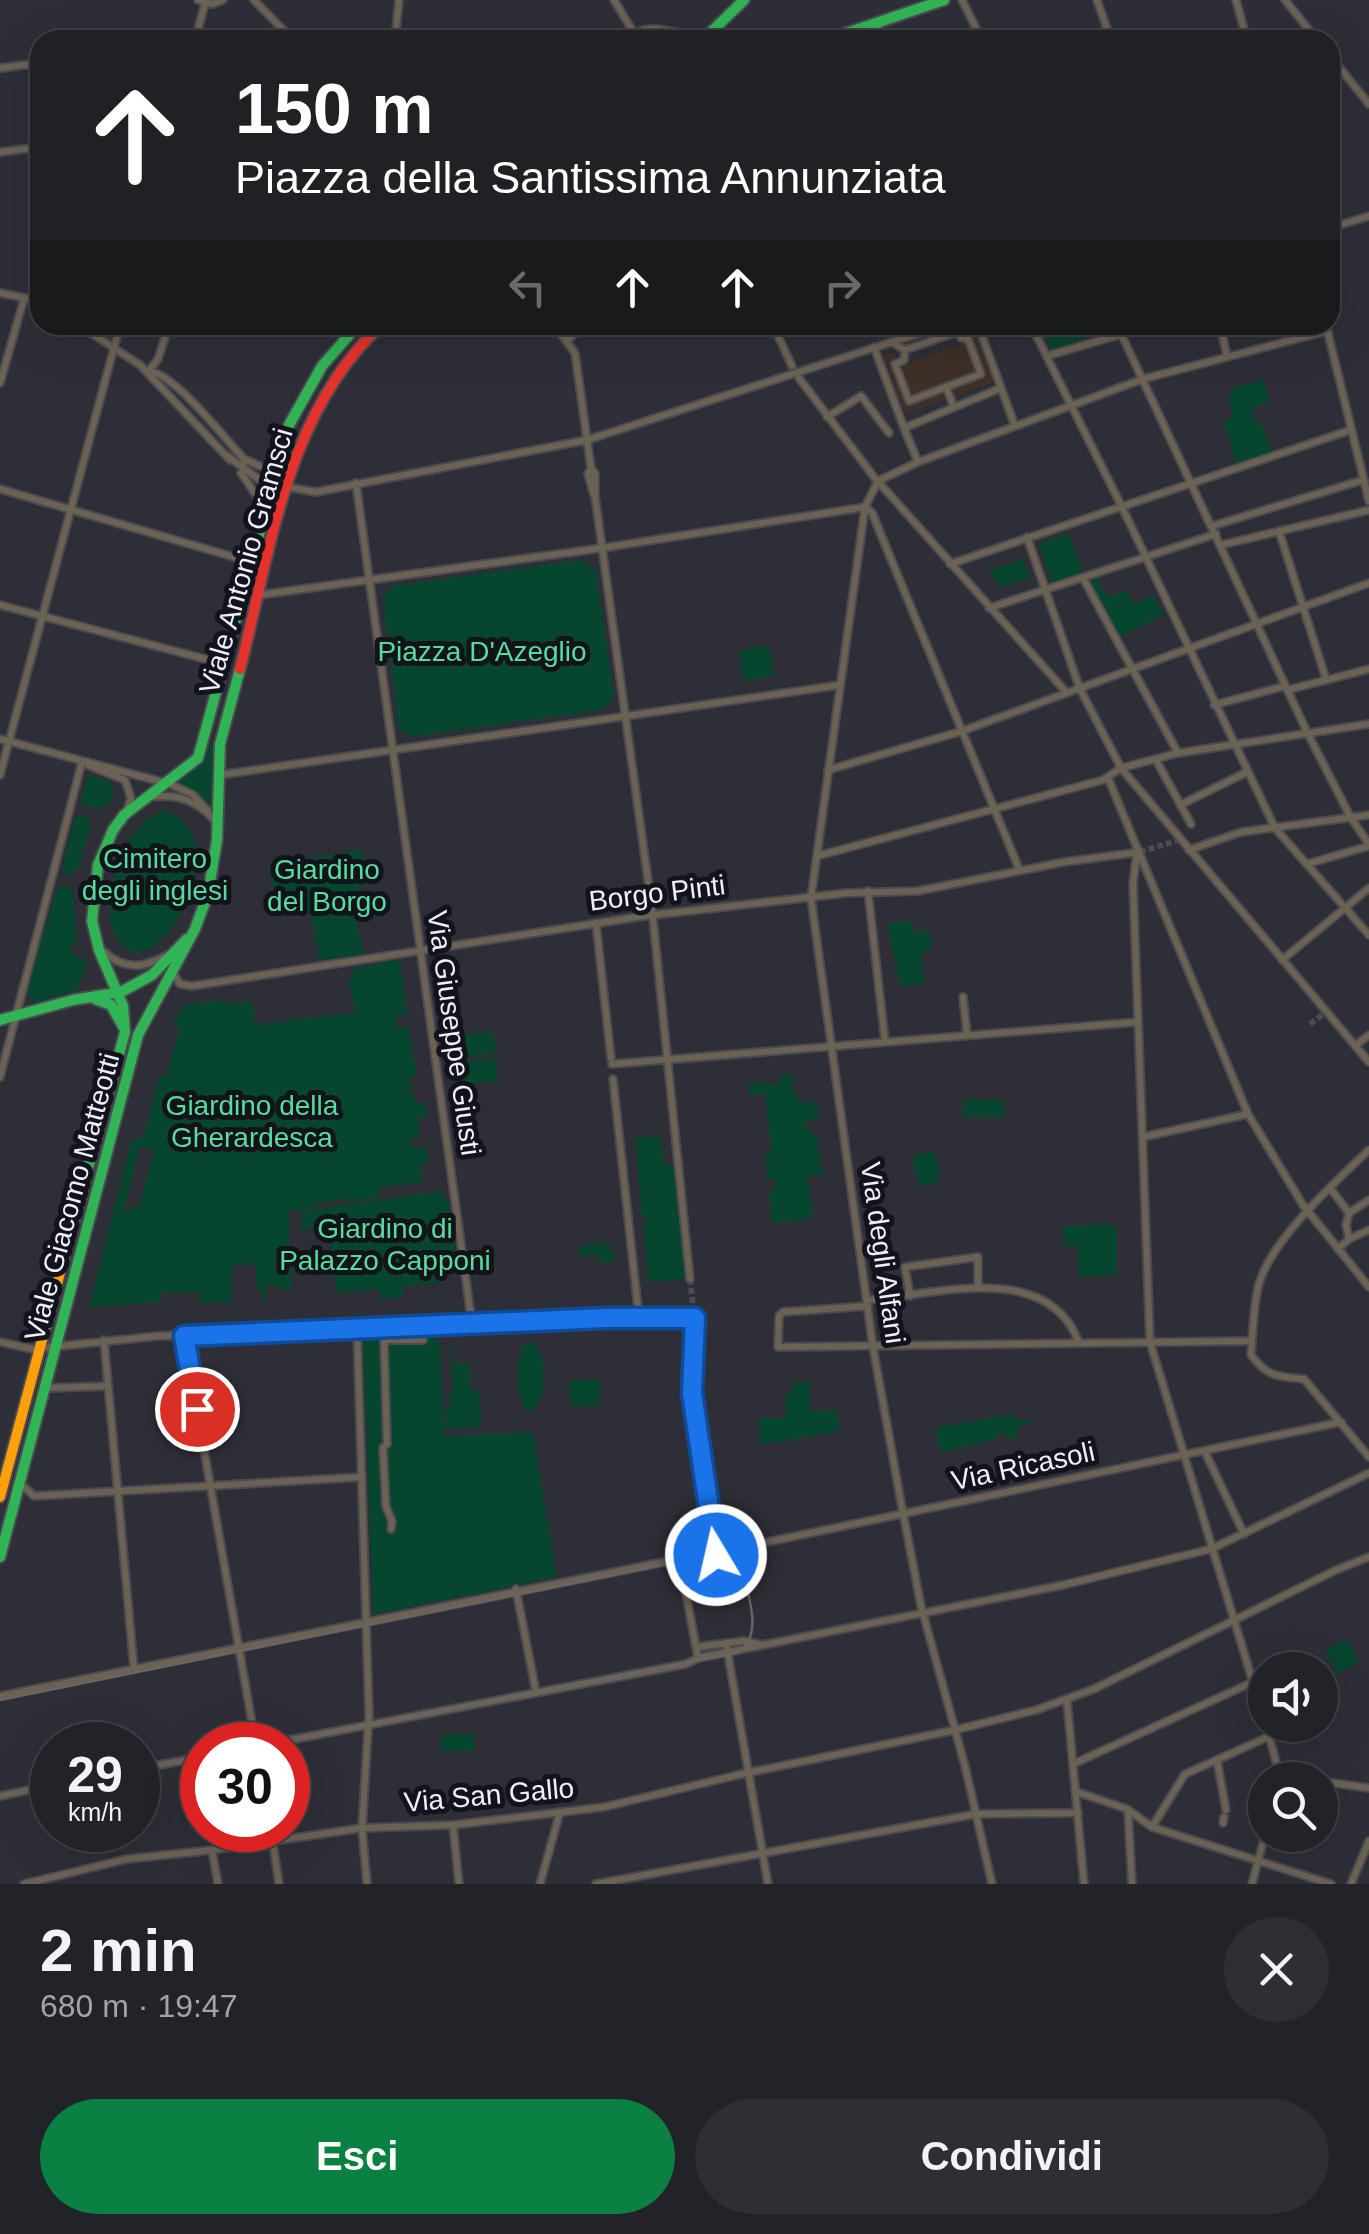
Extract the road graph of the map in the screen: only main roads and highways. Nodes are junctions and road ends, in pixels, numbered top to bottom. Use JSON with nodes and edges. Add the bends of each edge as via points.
{"nodes":[{"id":1,"x":744,"y":0,"type":"edge"},
{"id":2,"x":944,"y":0,"type":"edge"},
{"id":3,"x":713,"y":30,"type":"edge"},
{"id":4,"x":858,"y":30,"type":"edge"},
{"id":5,"x":349,"y":335,"type":"edge"},
{"id":6,"x":371,"y":335,"type":"edge"},
{"id":7,"x":195,"y":929,"type":"junction"},
{"id":8,"x":98,"y":946,"type":"joint"},
{"id":9,"x":121,"y":992,"type":"junction"},
{"id":10,"x":82,"y":998,"type":"junction"},
{"id":11,"x":0,"y":1020,"type":"edge"},
{"id":12,"x":124,"y":1035,"type":"junction"},
{"id":13,"x":1,"y":1491,"type":"edge"},
{"id":14,"x":0,"y":1558,"type":"edge"}],
"edges":[{"from":1,"to":3,"type":"main road"},
{"from":2,"to":4,"type":"main road"},
{"from":5,"to":8,"type":"main road","name":"Viale Antonio Gramsci","via":[[322,366],[289,425],[201,750],[188,769],[127,811],[111,836],[94,882]]},
{"from":6,"to":7,"type":"main road","name":"Viale Antonio Gramsci","via":[[317,404],[286,489],[220,744],[218,824],[208,894]]},
{"from":7,"to":9,"type":"main road","via":[[152,975]]},
{"from":7,"to":14,"type":"main road","name":"Viale Giacomo Matteotti","via":[[144,1023]]},
{"from":8,"to":9,"type":"main road","name":"Viale Giacomo Matteotti"},
{"from":9,"to":10,"type":"main road"},
{"from":9,"to":12,"type":"main road","name":"Viale Giacomo Matteotti"},
{"from":10,"to":11,"type":"main road"},
{"from":10,"to":12,"type":"main road","via":[[112,1005]]},
{"from":12,"to":13,"type":"main road","name":"Viale Giacomo Matteotti"}]}
